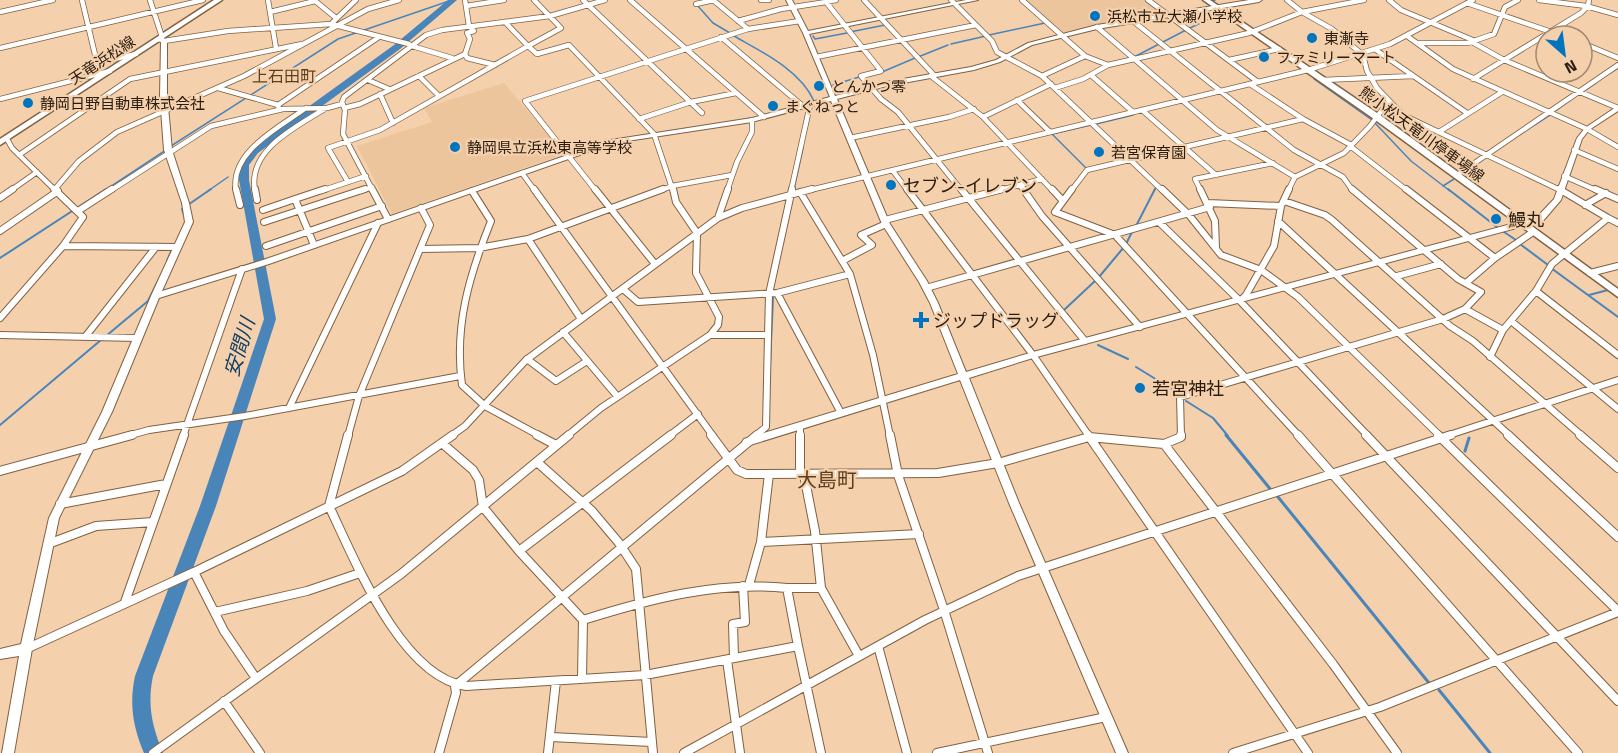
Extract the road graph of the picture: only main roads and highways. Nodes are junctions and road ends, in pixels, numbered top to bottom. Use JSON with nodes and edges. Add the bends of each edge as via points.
{"nodes":[{"id":1,"x":219,"y":0,"type":"edge"},
{"id":2,"x":1206,"y":0,"type":"edge"},
{"id":3,"x":3,"y":141,"type":"edge"},
{"id":4,"x":1618,"y":294,"type":"edge"}],
"edges":[{"from":1,"to":3,"type":"main road","name":"天竜浜松線"},
{"from":2,"to":4,"type":"main road","name":"熊小松天竜川停車場線","via":[[1377,117]]}]}
